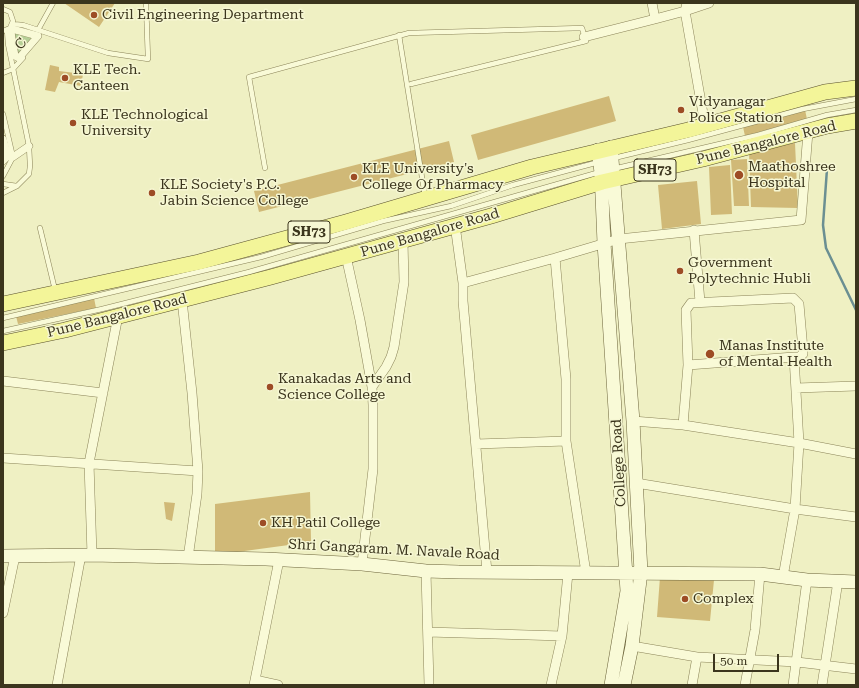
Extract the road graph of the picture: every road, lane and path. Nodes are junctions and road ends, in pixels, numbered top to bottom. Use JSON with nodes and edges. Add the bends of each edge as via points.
{"nodes":[{"id":1,"x":53,"y":3,"type":"edge"},
{"id":2,"x":146,"y":3,"type":"edge"},
{"id":3,"x":652,"y":3,"type":"edge"},
{"id":4,"x":709,"y":3,"type":"edge"},
{"id":5,"x":686,"y":7,"type":"edge"},
{"id":6,"x":3,"y":9,"type":"edge"},
{"id":7,"x":655,"y":19,"type":"junction"},
{"id":8,"x":12,"y":24,"type":"junction"},
{"id":9,"x":5,"y":30,"type":"edge"},
{"id":10,"x":38,"y":30,"type":"junction"},
{"id":11,"x":45,"y":32,"type":"junction"},
{"id":12,"x":400,"y":35,"type":"junction"},
{"id":13,"x":584,"y":37,"type":"junction"},
{"id":14,"x":13,"y":69,"type":"junction"},
{"id":15,"x":3,"y":73,"type":"edge"},
{"id":16,"x":411,"y":84,"type":"dead end"},
{"id":17,"x":856,"y":88,"type":"edge"},
{"id":18,"x":856,"y":99,"type":"edge"},
{"id":19,"x":856,"y":110,"type":"edge"},
{"id":20,"x":3,"y":114,"type":"edge"},
{"id":21,"x":856,"y":121,"type":"edge"},
{"id":22,"x":705,"y":125,"type":"junction"},
{"id":23,"x":808,"y":132,"type":"junction"},
{"id":24,"x":3,"y":139,"type":"edge"},
{"id":25,"x":29,"y":146,"type":"junction"},
{"id":26,"x":8,"y":158,"type":"edge"},
{"id":27,"x":606,"y":165,"type":"junction"},
{"id":28,"x":266,"y":168,"type":"dead end"},
{"id":29,"x":3,"y":176,"type":"edge"},
{"id":30,"x":3,"y":184,"type":"edge"},
{"id":31,"x":17,"y":186,"type":"junction"},
{"id":32,"x":3,"y":193,"type":"edge"},
{"id":33,"x":425,"y":197,"type":"junction"},
{"id":34,"x":455,"y":225,"type":"junction"},
{"id":35,"x":40,"y":228,"type":"dead end"},
{"id":36,"x":694,"y":230,"type":"junction"},
{"id":37,"x":619,"y":239,"type":"junction"},
{"id":38,"x":403,"y":241,"type":"junction"},
{"id":39,"x":604,"y":243,"type":"junction"},
{"id":40,"x":346,"y":256,"type":"junction"},
{"id":41,"x":555,"y":258,"type":"junction"},
{"id":42,"x":463,"y":283,"type":"junction"},
{"id":43,"x":55,"y":292,"type":"junction"},
{"id":44,"x":182,"y":300,"type":"junction"},
{"id":45,"x":700,"y":302,"type":"junction"},
{"id":46,"x":3,"y":304,"type":"edge"},
{"id":47,"x":118,"y":316,"type":"junction"},
{"id":48,"x":3,"y":318,"type":"edge"},
{"id":49,"x":3,"y":331,"type":"edge"},
{"id":50,"x":3,"y":343,"type":"edge"},
{"id":51,"x":794,"y":357,"type":"junction"},
{"id":52,"x":688,"y":365,"type":"junction"},
{"id":53,"x":3,"y":381,"type":"edge"},
{"id":54,"x":856,"y":386,"type":"edge"},
{"id":55,"x":372,"y":388,"type":"junction"},
{"id":56,"x":796,"y":388,"type":"junction"},
{"id":57,"x":104,"y":393,"type":"junction"},
{"id":58,"x":633,"y":421,"type":"junction"},
{"id":59,"x":683,"y":425,"type":"junction"},
{"id":60,"x":566,"y":441,"type":"junction"},
{"id":61,"x":799,"y":443,"type":"junction"},
{"id":62,"x":476,"y":444,"type":"junction"},
{"id":63,"x":856,"y":454,"type":"edge"},
{"id":64,"x":3,"y":458,"type":"edge"},
{"id":65,"x":89,"y":463,"type":"junction"},
{"id":66,"x":198,"y":471,"type":"junction"},
{"id":67,"x":636,"y":483,"type":"junction"},
{"id":68,"x":795,"y":509,"type":"junction"},
{"id":69,"x":856,"y":517,"type":"edge"},
{"id":70,"x":87,"y":555,"type":"junction"},
{"id":71,"x":9,"y":556,"type":"edge"},
{"id":72,"x":188,"y":558,"type":"junction"},
{"id":73,"x":279,"y":560,"type":"junction"},
{"id":74,"x":362,"y":564,"type":"junction"},
{"id":75,"x":426,"y":571,"type":"junction"},
{"id":76,"x":487,"y":572,"type":"junction"},
{"id":77,"x":641,"y":572,"type":"junction"},
{"id":78,"x":568,"y":573,"type":"junction"},
{"id":79,"x":586,"y":573,"type":"junction"},
{"id":80,"x":626,"y":573,"type":"junction"},
{"id":81,"x":760,"y":574,"type":"junction"},
{"id":82,"x":783,"y":577,"type":"junction"},
{"id":83,"x":807,"y":580,"type":"junction"},
{"id":84,"x":838,"y":581,"type":"junction"},
{"id":85,"x":856,"y":582,"type":"edge"},
{"id":86,"x":3,"y":613,"type":"edge"},
{"id":87,"x":428,"y":632,"type":"junction"},
{"id":88,"x":562,"y":636,"type":"junction"},
{"id":89,"x":632,"y":646,"type":"junction"},
{"id":90,"x":698,"y":657,"type":"junction"},
{"id":91,"x":750,"y":660,"type":"junction"},
{"id":92,"x":797,"y":662,"type":"junction"},
{"id":93,"x":826,"y":666,"type":"junction"},
{"id":94,"x":856,"y":669,"type":"edge"},
{"id":95,"x":254,"y":683,"type":"edge"},
{"id":96,"x":57,"y":685,"type":"edge"},
{"id":97,"x":278,"y":685,"type":"edge"},
{"id":98,"x":430,"y":685,"type":"edge"},
{"id":99,"x":550,"y":685,"type":"edge"},
{"id":100,"x":610,"y":685,"type":"edge"},
{"id":101,"x":624,"y":685,"type":"edge"},
{"id":102,"x":692,"y":685,"type":"edge"},
{"id":103,"x":745,"y":685,"type":"edge"},
{"id":104,"x":793,"y":685,"type":"edge"},
{"id":105,"x":822,"y":685,"type":"edge"}],
"edges":[{"from":1,"to":10,"type":"lane"},
{"from":2,"to":11,"type":"lane","via":[[148,59],[108,54]]},
{"from":3,"to":7,"type":"street"},
{"from":4,"to":5,"type":"street"},
{"from":5,"to":7,"type":"street"},
{"from":5,"to":22,"type":"street"},
{"from":6,"to":8,"type":"lane","via":[[10,12],[13,17]]},
{"from":7,"to":13,"type":"street"},
{"from":8,"to":9,"type":"lane"},
{"from":8,"to":10,"type":"lane"},
{"from":9,"to":14,"type":"lane"},
{"from":10,"to":11,"type":"lane"},
{"from":11,"to":14,"type":"lane","name":"C"},
{"from":12,"to":13,"type":"lane","via":[[582,28]]},
{"from":12,"to":28,"type":"lane","via":[[249,77]]},
{"from":12,"to":33,"type":"lane"},
{"from":13,"to":16,"type":"lane","via":[[586,41]]},
{"from":14,"to":15,"type":"lane","name":"C"},
{"from":14,"to":25,"type":"lane"},
{"from":17,"to":22,"type":"main road","name":"Pune Bangalore Road","number":"SH73","via":[[825,92]]},
{"from":18,"to":27,"type":"lane","via":[[802,109]]},
{"from":19,"to":27,"type":"lane","via":[[827,115],[758,135]]},
{"from":20,"to":26,"type":"lane"},
{"from":21,"to":23,"type":"main road","name":"Pune Bangalore Road","number":"SH73"},
{"from":22,"to":27,"type":"main road","name":"Pune Bangalore Road","number":"SH73","via":[[668,135]]},
{"from":23,"to":27,"type":"main road","name":"Pune Bangalore Road","number":"SH73","via":[[773,142]]},
{"from":23,"to":36,"type":"street","via":[[801,220]]},
{"from":24,"to":26,"type":"street"},
{"from":25,"to":26,"type":"street"},
{"from":25,"to":31,"type":"lane","via":[[29,174]]},
{"from":26,"to":29,"type":"lane"},
{"from":27,"to":33,"type":"main road","name":"Pune Bangalore Road","number":"SH73","via":[[532,167]]},
{"from":27,"to":34,"type":"main road","name":"Pune Bangalore Road","number":"SH73","via":[[529,205]]},
{"from":27,"to":37,"type":"main road","name":"College Road"},
{"from":27,"to":39,"type":"main road"},
{"from":27,"to":48,"type":"lane","via":[[513,185],[451,206],[382,221],[261,257]]},
{"from":27,"to":49,"type":"lane","via":[[249,272]]},
{"from":30,"to":31,"type":"lane"},
{"from":31,"to":32,"type":"lane"},
{"from":33,"to":43,"type":"main road","name":"Pune Bangalore Road","number":"SH73","via":[[199,262]]},
{"from":34,"to":38,"type":"main road","name":"Pune Bangalore Road","number":"SH73"},
{"from":34,"to":42,"type":"street"},
{"from":35,"to":43,"type":"lane"},
{"from":36,"to":37,"type":"street"},
{"from":36,"to":45,"type":"street"},
{"from":37,"to":39,"type":"street"},
{"from":37,"to":58,"type":"main road","name":"College Road"},
{"from":38,"to":40,"type":"main road","name":"Pune Bangalore Road","number":"SH73"},
{"from":38,"to":55,"type":"street","via":[[404,282],[394,346],[386,367]]},
{"from":39,"to":41,"type":"street"},
{"from":39,"to":80,"type":"main road"},
{"from":40,"to":44,"type":"main road","name":"Pune Bangalore Road","number":"SH73"},
{"from":40,"to":55,"type":"street"},
{"from":41,"to":42,"type":"street"},
{"from":41,"to":60,"type":"street","via":[[566,379]]},
{"from":42,"to":62,"type":"street"},
{"from":43,"to":46,"type":"main road","name":"Pune Bangalore Road","number":"SH73"},
{"from":44,"to":47,"type":"main road","name":"Pune Bangalore Road","number":"SH73"},
{"from":44,"to":66,"type":"street"},
{"from":45,"to":51,"type":"street","via":[[793,298],[799,304],[803,350],[803,354]]},
{"from":45,"to":52,"type":"street","via":[[691,303],[686,310]]},
{"from":47,"to":50,"type":"main road","name":"Pune Bangalore Road","number":"SH73"},
{"from":47,"to":57,"type":"street"},
{"from":51,"to":52,"type":"street"},
{"from":51,"to":56,"type":"street"},
{"from":52,"to":59,"type":"street"},
{"from":53,"to":57,"type":"street"},
{"from":54,"to":56,"type":"street"},
{"from":55,"to":74,"type":"street","via":[[373,469]]},
{"from":56,"to":61,"type":"street"},
{"from":57,"to":65,"type":"street"},
{"from":58,"to":59,"type":"street"},
{"from":58,"to":67,"type":"main road","name":"College Road"},
{"from":59,"to":61,"type":"street"},
{"from":60,"to":62,"type":"street"},
{"from":60,"to":79,"type":"street"},
{"from":61,"to":63,"type":"street"},
{"from":61,"to":68,"type":"street"},
{"from":62,"to":76,"type":"street"},
{"from":64,"to":65,"type":"street"},
{"from":65,"to":66,"type":"street"},
{"from":65,"to":70,"type":"street"},
{"from":66,"to":72,"type":"street"},
{"from":67,"to":68,"type":"street"},
{"from":67,"to":77,"type":"main road","name":"College Road"},
{"from":68,"to":69,"type":"street"},
{"from":68,"to":82,"type":"street"},
{"from":70,"to":71,"type":"main road","name":"Shri Gangaram. M. Navale Road"},
{"from":70,"to":72,"type":"main road","name":"Shri Gangaram. M. Navale Road"},
{"from":70,"to":96,"type":"street"},
{"from":71,"to":86,"type":"street"},
{"from":72,"to":73,"type":"main road","name":"Shri Gangaram. M. Navale Road"},
{"from":73,"to":74,"type":"main road","name":"Shri Gangaram. M. Navale Road"},
{"from":73,"to":95,"type":"street"},
{"from":74,"to":75,"type":"main road","name":"Shri Gangaram. M. Navale Road"},
{"from":75,"to":76,"type":"main road","name":"Shri Gangaram. M. Navale Road"},
{"from":75,"to":87,"type":"street"},
{"from":76,"to":78,"type":"main road","name":"Shri Gangaram. M. Navale Road"},
{"from":77,"to":80,"type":"main road","name":"Shri Gangaram. M. Navale Road"},
{"from":77,"to":81,"type":"main road","name":"Shri Gangaram. M. Navale Road"},
{"from":77,"to":89,"type":"main road","name":"College Road"},
{"from":78,"to":79,"type":"main road","name":"Shri Gangaram. M. Navale Road"},
{"from":78,"to":88,"type":"street"},
{"from":79,"to":80,"type":"main road","name":"Shri Gangaram. M. Navale Road"},
{"from":80,"to":100,"type":"main road","via":[[627,591]]},
{"from":81,"to":82,"type":"main road","name":"Shri Gangaram. M. Navale Road"},
{"from":81,"to":91,"type":"street"},
{"from":82,"to":83,"type":"main road","name":"Shri Gangaram. M. Navale Road"},
{"from":83,"to":84,"type":"main road","name":"Shri Gangaram. M. Navale Road"},
{"from":83,"to":92,"type":"street"},
{"from":84,"to":85,"type":"main road","name":"Shri Gangaram. M. Navale Road"},
{"from":84,"to":93,"type":"street"},
{"from":87,"to":88,"type":"street"},
{"from":87,"to":98,"type":"street"},
{"from":88,"to":99,"type":"street"},
{"from":89,"to":90,"type":"street"},
{"from":89,"to":101,"type":"main road","name":"College Road"},
{"from":90,"to":91,"type":"street"},
{"from":90,"to":102,"type":"street"},
{"from":91,"to":92,"type":"street"},
{"from":91,"to":103,"type":"street"},
{"from":92,"to":93,"type":"street"},
{"from":92,"to":104,"type":"street"},
{"from":93,"to":94,"type":"street"},
{"from":93,"to":105,"type":"street"},
{"from":95,"to":97,"type":"street"}]}
